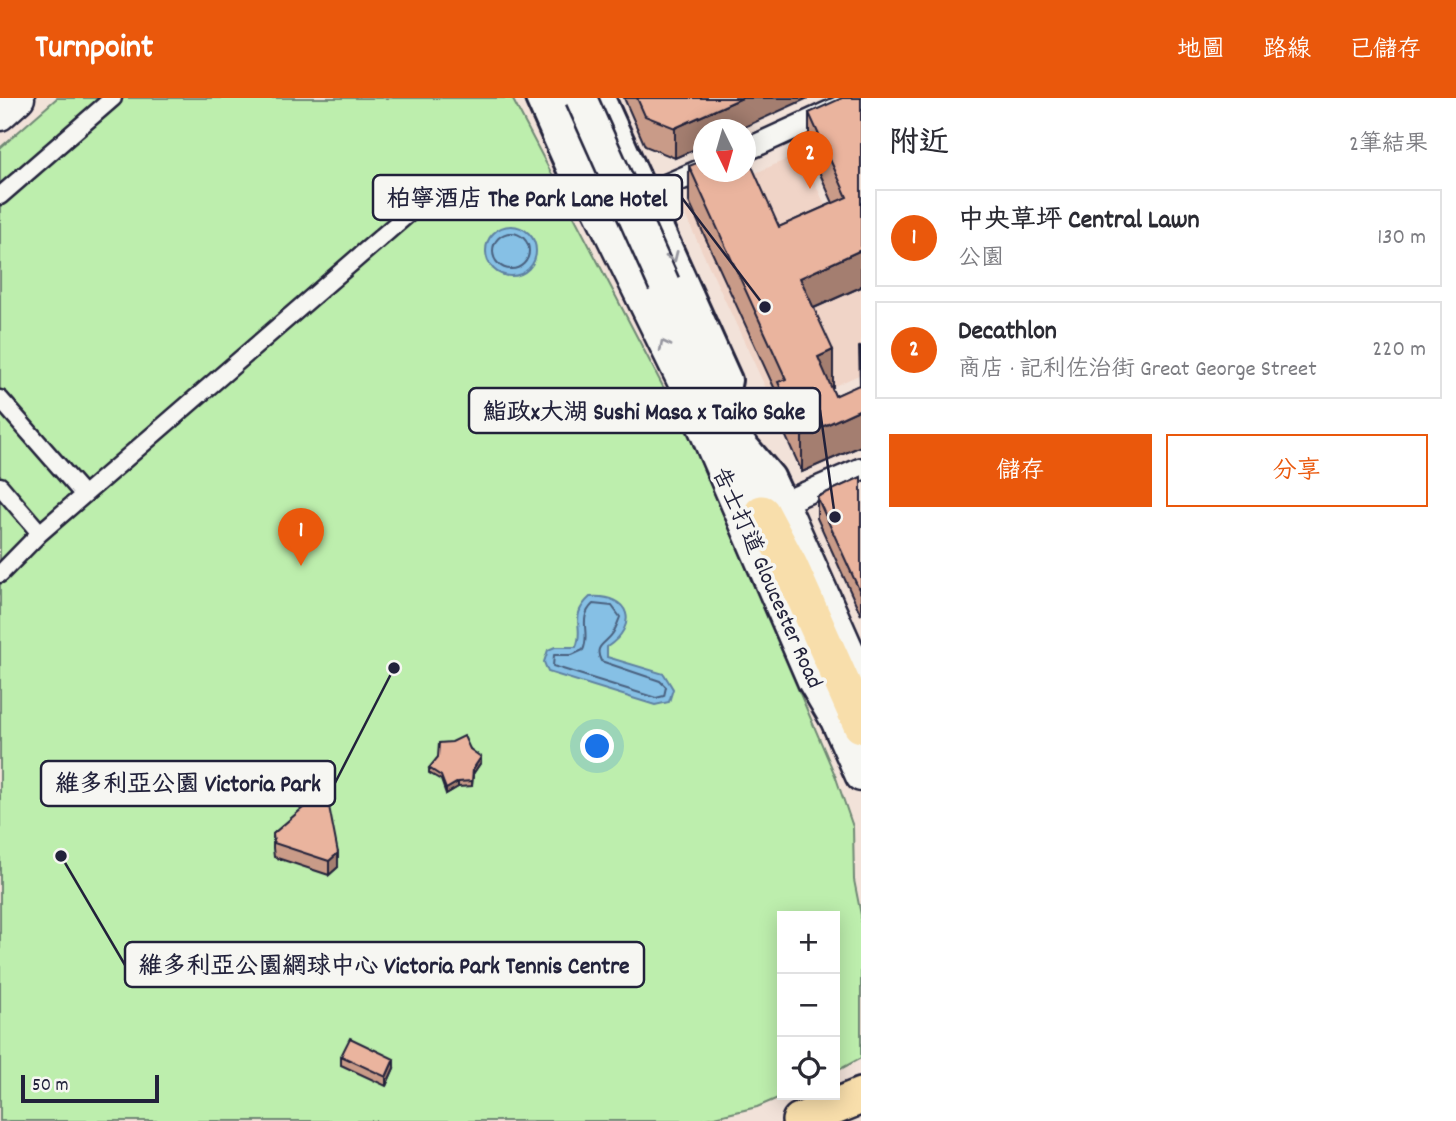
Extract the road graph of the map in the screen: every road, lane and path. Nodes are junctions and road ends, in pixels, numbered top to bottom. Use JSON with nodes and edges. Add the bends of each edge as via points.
{"nodes":[{"id":1,"x":19,"y":98,"type":"edge"},
{"id":2,"x":113,"y":98,"type":"edge"},
{"id":3,"x":539,"y":98,"type":"edge"},
{"id":4,"x":560,"y":98,"type":"edge"},
{"id":5,"x":581,"y":98,"type":"edge"},
{"id":6,"x":601,"y":98,"type":"edge"},
{"id":7,"x":860,"y":98,"type":"edge"},
{"id":8,"x":0,"y":115,"type":"edge"},
{"id":9,"x":756,"y":145,"type":"edge"},
{"id":10,"x":693,"y":174,"type":"edge"},
{"id":11,"x":590,"y":184,"type":"junction"},
{"id":12,"x":431,"y":194,"type":"dead end"},
{"id":13,"x":644,"y":195,"type":"junction"},
{"id":14,"x":0,"y":196,"type":"edge"},
{"id":15,"x":717,"y":394,"type":"junction"},
{"id":16,"x":0,"y":399,"type":"edge"},
{"id":17,"x":861,"y":469,"type":"edge"},
{"id":18,"x":0,"y":486,"type":"edge"},
{"id":19,"x":84,"y":495,"type":"junction"},
{"id":20,"x":772,"y":508,"type":"junction"},
{"id":21,"x":40,"y":533,"type":"junction"},
{"id":22,"x":0,"y":574,"type":"edge"},
{"id":23,"x":861,"y":680,"type":"edge"},
{"id":24,"x":861,"y":724,"type":"edge"},
{"id":25,"x":861,"y":776,"type":"edge"},
{"id":26,"x":861,"y":1096,"type":"edge"},
{"id":27,"x":800,"y":1121,"type":"edge"}],
"edges":[{"from":1,"to":8,"type":"main road"},
{"from":2,"to":14,"type":"street"},
{"from":3,"to":11,"type":"street","name":"告士打道 Gloucester Road","via":[[571,170]]},
{"from":4,"to":11,"type":"main road"},
{"from":5,"to":15,"type":"main road","name":"告士打道 Gloucester Road","bridge":true},
{"from":6,"to":13,"type":"street","name":"告士打道 Gloucester Road"},
{"from":7,"to":9,"type":"street"},
{"from":10,"to":13,"type":"street"},
{"from":11,"to":13,"type":"street"},
{"from":25,"to":11,"type":"main road","name":"告士打道 Gloucester Road","one_way":true,"via":[[813,681],[689,394]]},
{"from":12,"to":19,"type":"street"},
{"from":13,"to":15,"type":"street","name":"告士打道 Gloucester Road","one_way":true,"via":[[727,380]]},
{"from":15,"to":20,"type":"main road","name":"告士打道 Gloucester Road","via":[[737,438],[747,486]]},
{"from":16,"to":19,"type":"street"},
{"from":17,"to":20,"type":"street"},
{"from":18,"to":21,"type":"street"},
{"from":19,"to":21,"type":"street"},
{"from":20,"to":23,"type":"main road","name":"告士打道 Gloucester Road"},
{"from":20,"to":24,"type":"highway","via":[[796,579]]},
{"from":21,"to":22,"type":"street"},
{"from":26,"to":27,"type":"highway"}]}
